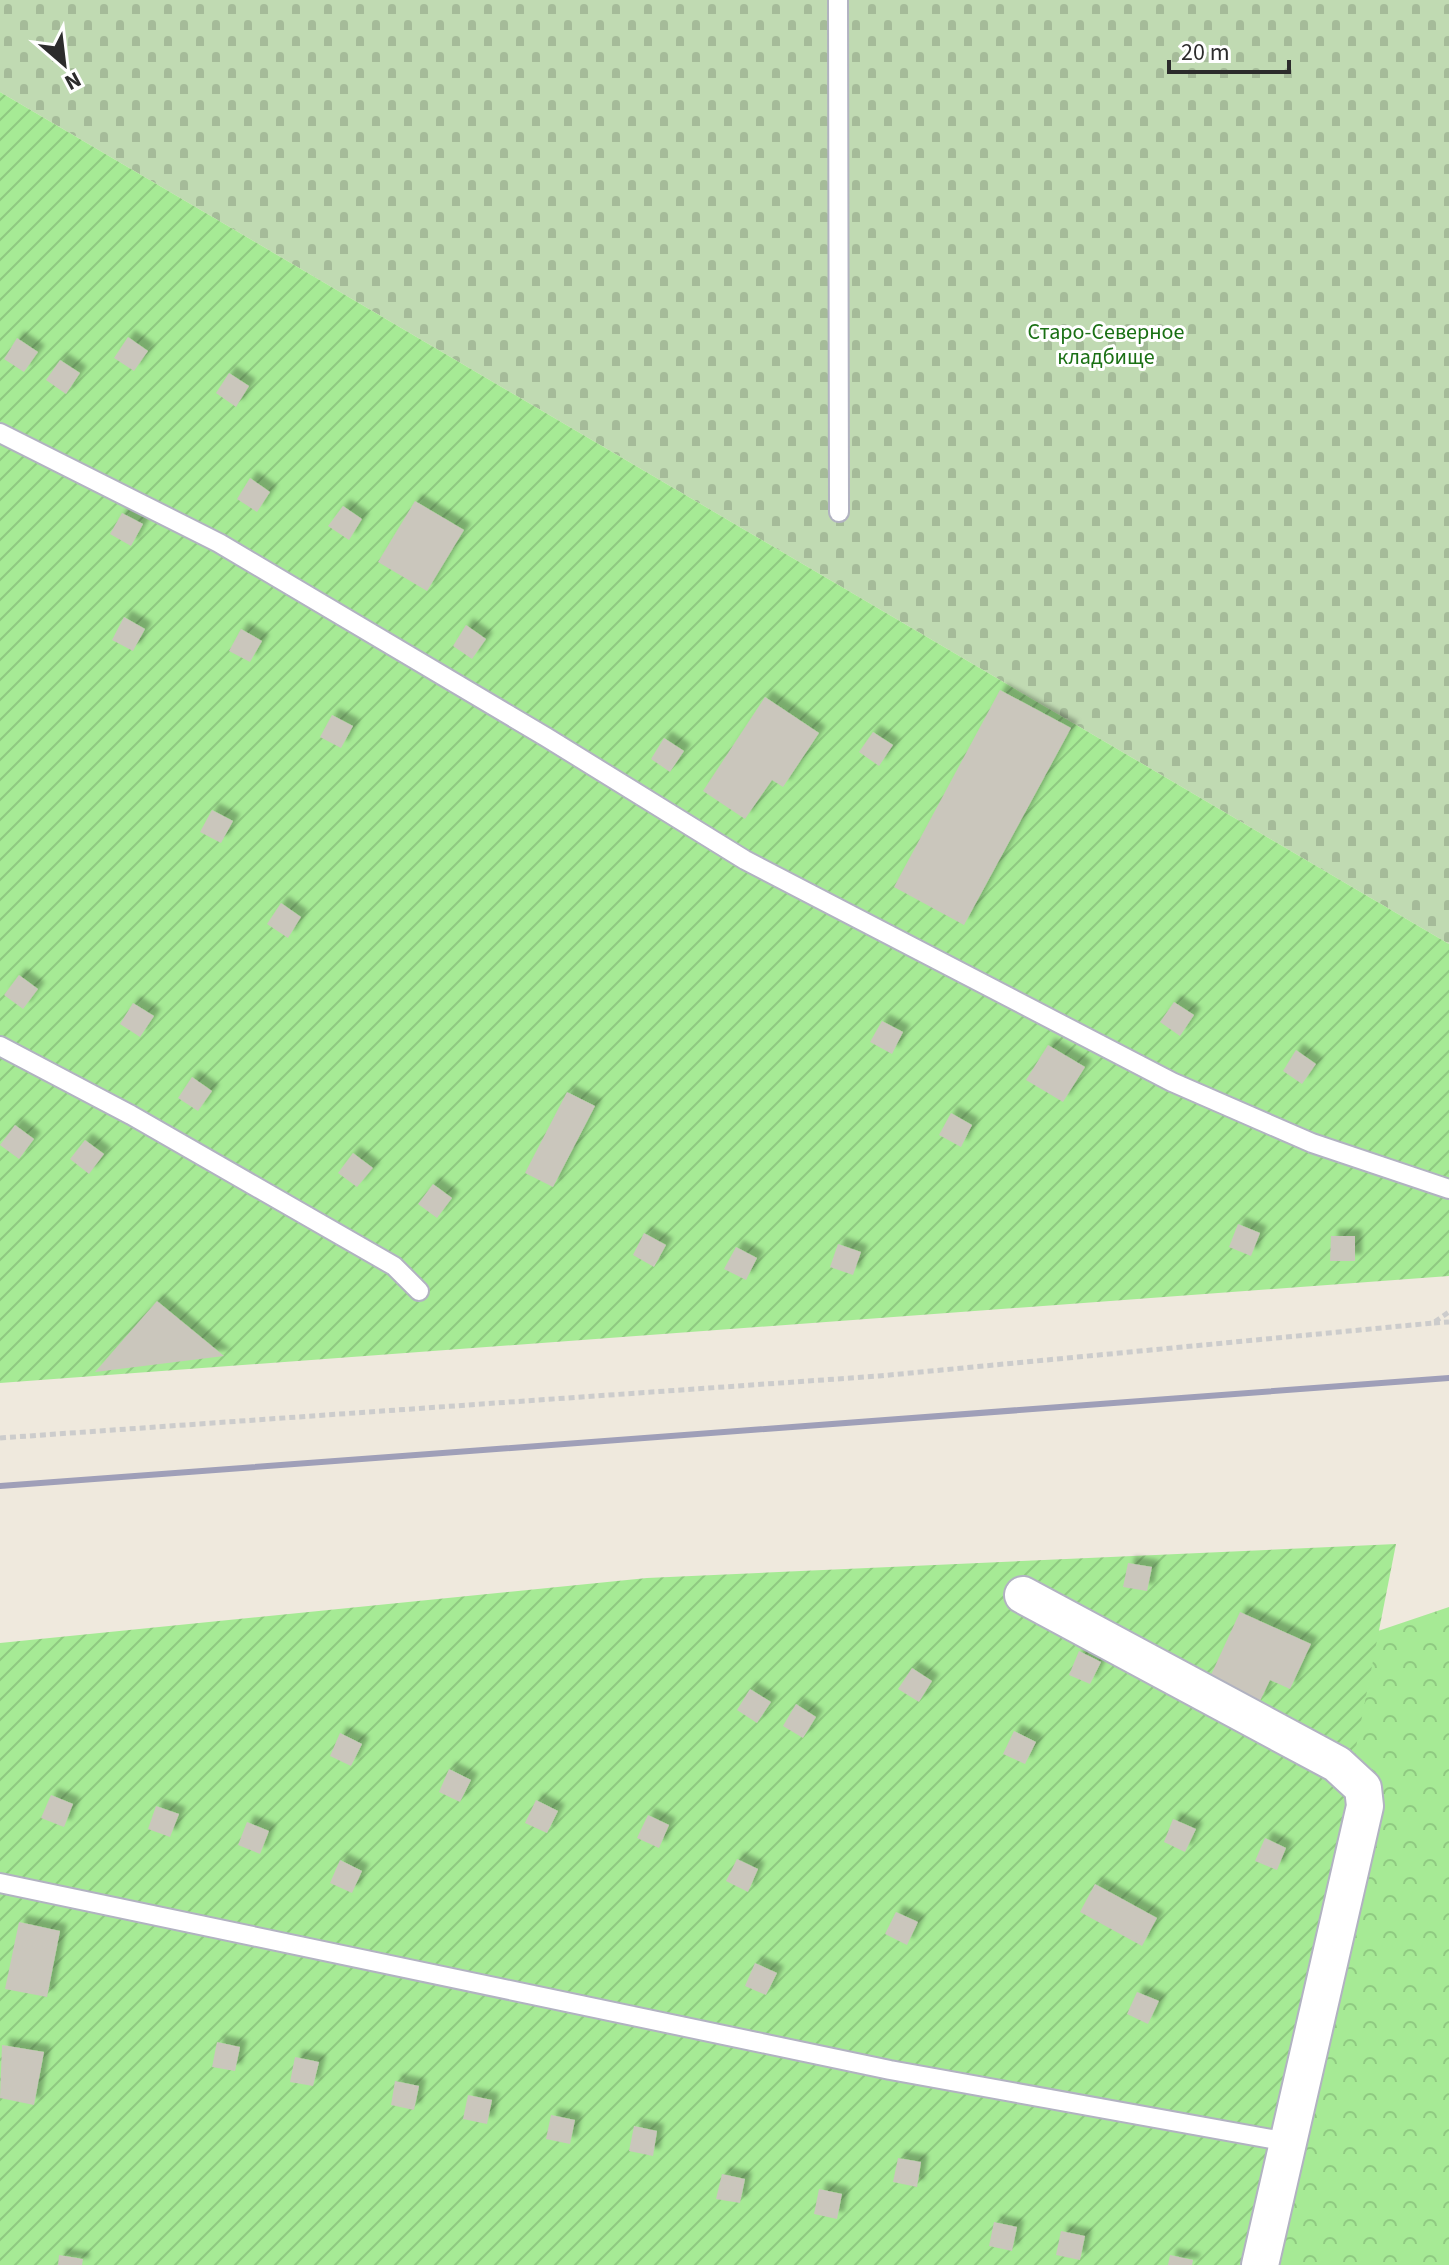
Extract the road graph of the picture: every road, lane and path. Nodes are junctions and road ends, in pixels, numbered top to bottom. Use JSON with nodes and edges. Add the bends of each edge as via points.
{"nodes":[{"id":1,"x":838,"y":0,"type":"edge"},
{"id":2,"x":0,"y":433,"type":"edge"},
{"id":3,"x":839,"y":512,"type":"dead end"},
{"id":4,"x":0,"y":1046,"type":"edge"},
{"id":5,"x":1449,"y":1189,"type":"edge"},
{"id":6,"x":419,"y":1291,"type":"dead end"},
{"id":7,"x":1449,"y":1312,"type":"edge"},
{"id":8,"x":1449,"y":1322,"type":"edge"},
{"id":9,"x":1433,"y":1323,"type":"junction"},
{"id":10,"x":0,"y":1438,"type":"edge"},
{"id":11,"x":1023,"y":1595,"type":"dead end"},
{"id":12,"x":0,"y":1883,"type":"edge"},
{"id":13,"x":1288,"y":2142,"type":"junction"},
{"id":14,"x":1260,"y":2265,"type":"edge"}],
"edges":[{"from":1,"to":3,"type":"lane"},
{"from":2,"to":5,"type":"lane","via":[[219,543],[745,860],[842,911],[1172,1082],[1312,1143]]},
{"from":4,"to":6,"type":"lane","via":[[394,1266]]},
{"from":7,"to":9,"type":"path"},
{"from":8,"to":9,"type":"path"},
{"from":9,"to":10,"type":"path","via":[[879,1376]]},
{"from":11,"to":13,"type":"street","via":[[1337,1764],[1363,1788],[1365,1806]]},
{"from":12,"to":13,"type":"lane","via":[[890,2070]]},
{"from":13,"to":14,"type":"street"}]}
